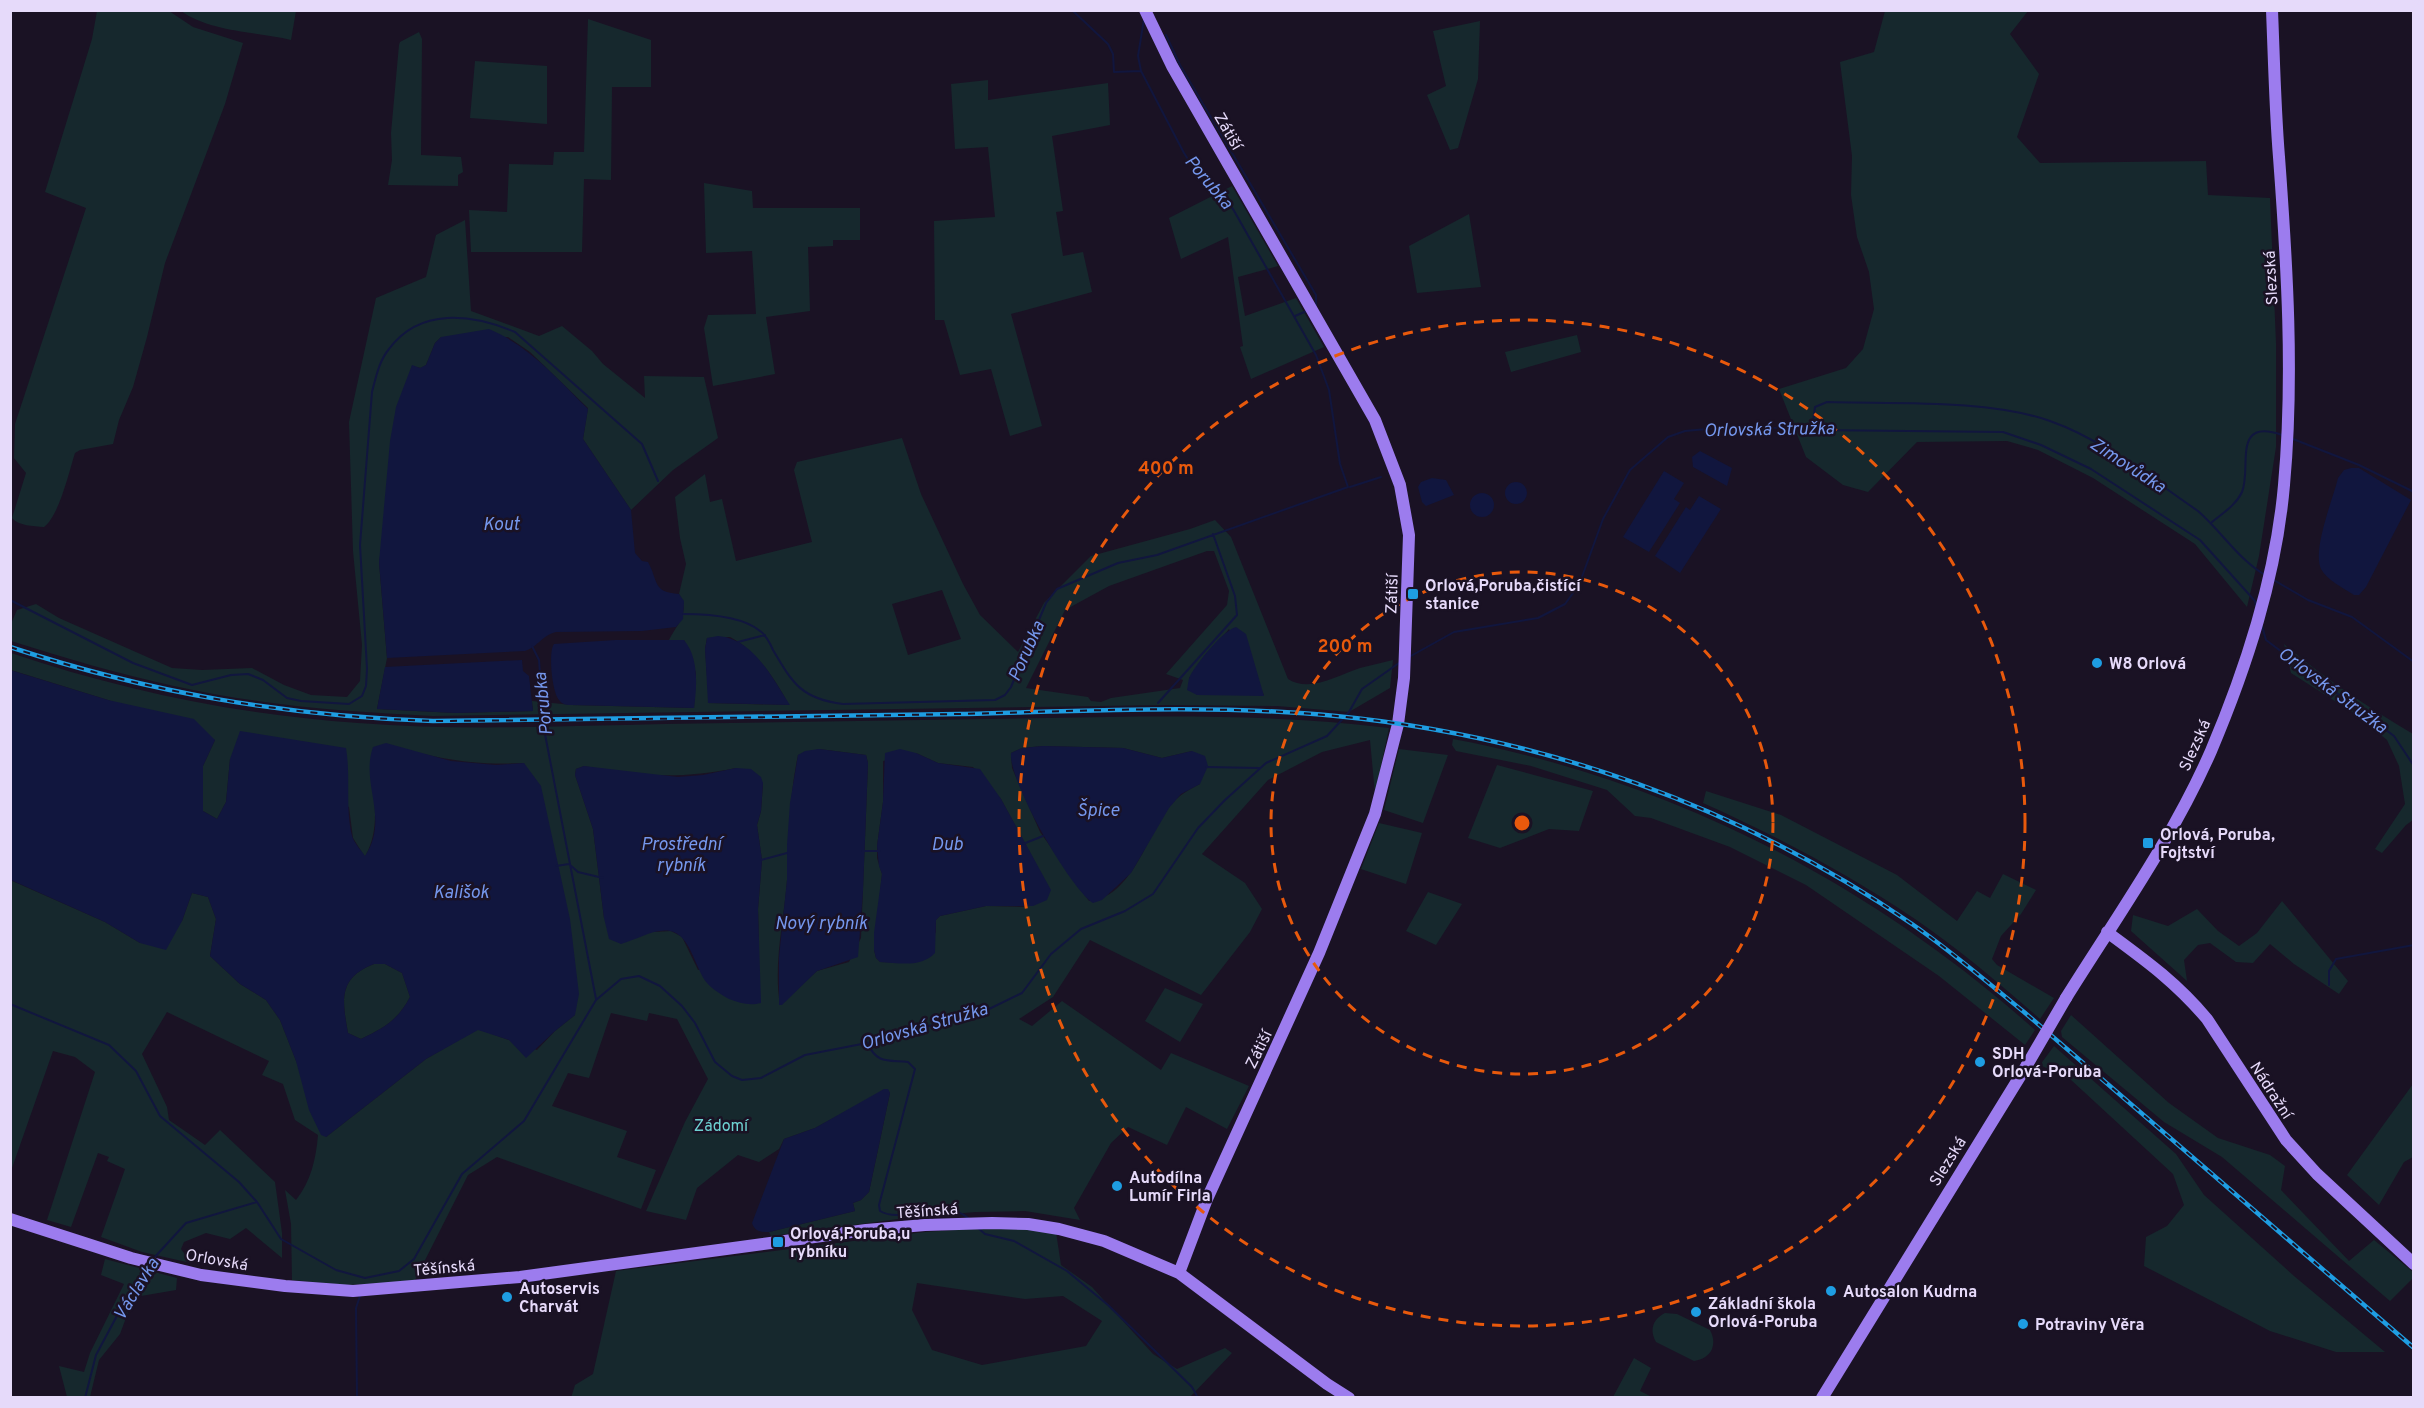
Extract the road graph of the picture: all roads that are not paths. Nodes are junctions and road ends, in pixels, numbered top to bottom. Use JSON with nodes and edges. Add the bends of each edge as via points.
{"nodes":[{"id":1,"x":1145,"y":10,"type":"edge"},
{"id":2,"x":2272,"y":10,"type":"edge"},
{"id":3,"x":2107,"y":932,"type":"junction"},
{"id":4,"x":10,"y":1220,"type":"edge"},
{"id":5,"x":2414,"y":1264,"type":"edge"},
{"id":6,"x":1179,"y":1273,"type":"junction"},
{"id":7,"x":353,"y":1291,"type":"joint"},
{"id":8,"x":1349,"y":1398,"type":"edge"},
{"id":9,"x":1822,"y":1398,"type":"edge"}],
"edges":[{"from":1,"to":6,"type":"street","name":"Zátiší","via":[[1172,66],[1375,420],[1400,485],[1409,535],[1404,678],[1398,724],[1375,814],[1315,963],[1207,1199]]},
{"from":2,"to":3,"type":"street","name":"Slezská","via":[[2288,317],[2288,416],[2284,487],[2264,600],[2226,714],[2197,781]]},
{"from":3,"to":5,"type":"street","name":"Nádražní","via":[[2162,973],[2195,1005],[2286,1140]]},
{"from":3,"to":9,"type":"street","name":"Slezská","bridge":true},
{"from":4,"to":7,"type":"street","name":"Orlovská","via":[[131,1258],[201,1275]]},
{"from":6,"to":7,"type":"street","name":"Těšínská","via":[[1086,1235],[1028,1224],[992,1223],[866,1230],[520,1277]]},
{"from":6,"to":8,"type":"street","name":"Těšínská"}]}
